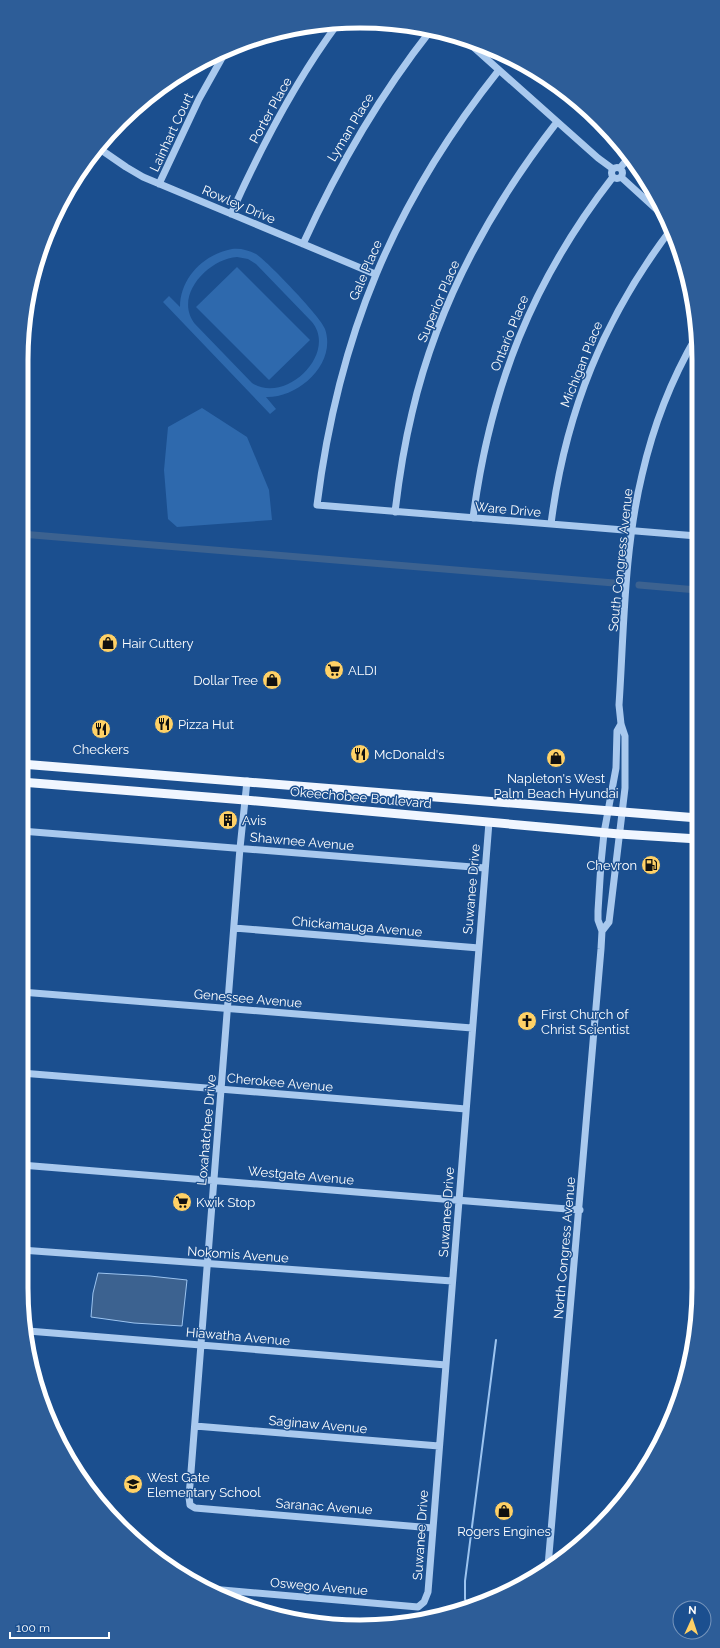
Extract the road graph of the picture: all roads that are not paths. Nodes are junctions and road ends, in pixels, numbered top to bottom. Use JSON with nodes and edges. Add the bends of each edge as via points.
{"nodes":[{"id":1,"x":334,"y":29,"type":"edge"},
{"id":2,"x":427,"y":35,"type":"edge"},
{"id":3,"x":475,"y":49,"type":"edge"},
{"id":4,"x":222,"y":58,"type":"edge"},
{"id":5,"x":499,"y":70,"type":"junction"},
{"id":6,"x":557,"y":122,"type":"junction"},
{"id":7,"x":103,"y":151,"type":"edge"},
{"id":8,"x":625,"y":161,"type":"edge"},
{"id":9,"x":615,"y":172,"type":"junction"},
{"id":10,"x":159,"y":184,"type":"junction"},
{"id":11,"x":656,"y":209,"type":"edge"},
{"id":12,"x":231,"y":214,"type":"junction"},
{"id":13,"x":667,"y":234,"type":"edge"},
{"id":14,"x":303,"y":244,"type":"junction"},
{"id":15,"x":375,"y":274,"type":"junction"},
{"id":16,"x":691,"y":346,"type":"edge"},
{"id":17,"x":317,"y":505,"type":"joint"},
{"id":18,"x":395,"y":512,"type":"junction"},
{"id":19,"x":473,"y":518,"type":"junction"},
{"id":20,"x":551,"y":524,"type":"junction"},
{"id":21,"x":632,"y":531,"type":"junction"},
{"id":22,"x":692,"y":536,"type":"edge"},
{"id":23,"x":621,"y":724,"type":"junction"},
{"id":24,"x":28,"y":765,"type":"edge"},
{"id":25,"x":247,"y":781,"type":"junction"},
{"id":26,"x":28,"y":783,"type":"edge"},
{"id":27,"x":245,"y":800,"type":"junction"},
{"id":28,"x":608,"y":811,"type":"junction"},
{"id":29,"x":623,"y":812,"type":"junction"},
{"id":30,"x":692,"y":818,"type":"edge"},
{"id":31,"x":489,"y":822,"type":"junction"},
{"id":32,"x":28,"y":832,"type":"edge"},
{"id":33,"x":604,"y":833,"type":"junction"},
{"id":34,"x":620,"y":834,"type":"junction"},
{"id":35,"x":692,"y":839,"type":"edge"},
{"id":36,"x":240,"y":848,"type":"junction"},
{"id":37,"x":485,"y":868,"type":"junction"},
{"id":38,"x":234,"y":928,"type":"junction"},
{"id":39,"x":602,"y":931,"type":"junction"},
{"id":40,"x":479,"y":948,"type":"junction"},
{"id":41,"x":28,"y":993,"type":"edge"},
{"id":42,"x":228,"y":1009,"type":"junction"},
{"id":43,"x":472,"y":1028,"type":"junction"},
{"id":44,"x":28,"y":1074,"type":"edge"},
{"id":45,"x":221,"y":1089,"type":"junction"},
{"id":46,"x":466,"y":1109,"type":"junction"},
{"id":47,"x":28,"y":1166,"type":"edge"},
{"id":48,"x":214,"y":1180,"type":"junction"},
{"id":49,"x":459,"y":1200,"type":"junction"},
{"id":50,"x":580,"y":1210,"type":"junction"},
{"id":51,"x":28,"y":1251,"type":"edge"},
{"id":52,"x":207,"y":1264,"type":"junction"},
{"id":53,"x":452,"y":1281,"type":"junction"},
{"id":54,"x":31,"y":1331,"type":"edge"},
{"id":55,"x":201,"y":1345,"type":"junction"},
{"id":56,"x":446,"y":1365,"type":"junction"},
{"id":57,"x":195,"y":1426,"type":"junction"},
{"id":58,"x":439,"y":1446,"type":"junction"},
{"id":59,"x":190,"y":1505,"type":"joint"},
{"id":60,"x":433,"y":1528,"type":"junction"},
{"id":61,"x":548,"y":1561,"type":"edge"},
{"id":62,"x":224,"y":1591,"type":"edge"},
{"id":63,"x":424,"y":1602,"type":"joint"}],
"edges":[{"from":1,"to":12,"type":"street","name":"Porter Place","via":[[274,125]]},
{"from":2,"to":14,"type":"street","name":"Lyman Place","via":[[394,78],[355,140]]},
{"from":3,"to":5,"type":"street"},
{"from":4,"to":10,"type":"street","name":"Lainhart Court","via":[[199,99]]},
{"from":5,"to":6,"type":"street"},
{"from":5,"to":15,"type":"street","name":"Gale Place","via":[[438,154],[399,223]]},
{"from":6,"to":9,"type":"street"},
{"from":6,"to":18,"type":"street","name":"Superior Place","via":[[499,204],[467,262],[443,316],[412,411]]},
{"from":7,"to":10,"type":"street","name":"Rowley Drive","via":[[126,167]]},
{"from":8,"to":9,"type":"street","name":"Ontario Place"},
{"from":9,"to":11,"type":"street","via":[[617,179],[621,177]]},
{"from":9,"to":19,"type":"street","name":"Ontario Place","via":[[561,251],[519,336],[489,426]]},
{"from":10,"to":12,"type":"street","name":"Rowley Drive"},
{"from":12,"to":14,"type":"street","name":"Rowley Drive"},
{"from":13,"to":20,"type":"street","name":"Michigan Place","via":[[624,299],[588,372],[571,421],[557,479]]},
{"from":14,"to":15,"type":"street","name":"Rowley Drive"},
{"from":15,"to":17,"type":"street","name":"Gale Place","via":[[334,401]]},
{"from":16,"to":21,"type":"street","name":"South Congress Avenue","via":[[677,373],[654,430],[641,476]]},
{"from":17,"to":18,"type":"street","name":"Ware Drive"},
{"from":18,"to":19,"type":"street","name":"Ware Drive"},
{"from":19,"to":20,"type":"street","name":"Ware Drive"},
{"from":20,"to":21,"type":"street","name":"Ware Drive"},
{"from":21,"to":22,"type":"street","name":"Ware Drive"},
{"from":21,"to":23,"type":"street","name":"South Congress Avenue","via":[[619,705]]},
{"from":23,"to":28,"type":"street","name":"South Congress Avenue","via":[[617,731],[616,768]]},
{"from":23,"to":29,"type":"street","name":"South Congress Avenue","via":[[625,736]]},
{"from":24,"to":25,"type":"main road","name":"Okeechobee Boulevard"},
{"from":25,"to":27,"type":"street","name":"Loxahatchee Drive"},
{"from":25,"to":28,"type":"main road","name":"Okeechobee Boulevard"},
{"from":26,"to":27,"type":"main road","name":"Okeechobee Boulevard"},
{"from":27,"to":31,"type":"main road","name":"Okeechobee Boulevard"},
{"from":27,"to":36,"type":"street","name":"Loxahatchee Drive"},
{"from":28,"to":29,"type":"main road","name":"Okeechobee Boulevard"},
{"from":28,"to":33,"type":"street","name":"North Congress Avenue"},
{"from":29,"to":30,"type":"main road","name":"Okeechobee Boulevard"},
{"from":29,"to":34,"type":"street","name":"North Congress Avenue"},
{"from":31,"to":33,"type":"main road","name":"Okeechobee Boulevard"},
{"from":31,"to":37,"type":"street","name":"Suwanee Drive"},
{"from":32,"to":36,"type":"street","name":"Shawnee Avenue"},
{"from":33,"to":34,"type":"main road","name":"Okeechobee Boulevard"},
{"from":33,"to":39,"type":"street","name":"North Congress Avenue","via":[[598,911]]},
{"from":34,"to":35,"type":"main road","name":"Okeechobee Boulevard"},
{"from":34,"to":39,"type":"street","name":"North Congress Avenue","via":[[609,922]]},
{"from":36,"to":37,"type":"street","name":"Shawnee Avenue"},
{"from":36,"to":38,"type":"street","name":"Loxahatchee Drive"},
{"from":37,"to":40,"type":"street","name":"Suwanee Drive"},
{"from":38,"to":40,"type":"street","name":"Chickamauga Avenue"},
{"from":38,"to":42,"type":"street","name":"Loxahatchee Drive"},
{"from":39,"to":50,"type":"street","name":"North Congress Avenue"},
{"from":40,"to":43,"type":"street","name":"Suwanee Drive"},
{"from":41,"to":42,"type":"street","name":"Genessee Avenue"},
{"from":42,"to":43,"type":"street","name":"Genessee Avenue"},
{"from":42,"to":45,"type":"street","name":"Loxahatchee Drive"},
{"from":43,"to":46,"type":"street","name":"Suwanee Drive"},
{"from":44,"to":45,"type":"street","name":"Cherokee Avenue"},
{"from":45,"to":46,"type":"street","name":"Cherokee Avenue"},
{"from":45,"to":48,"type":"street","name":"Loxahatchee Drive"},
{"from":46,"to":49,"type":"street","name":"Suwanee Drive"},
{"from":47,"to":48,"type":"street","name":"Westgate Avenue"},
{"from":48,"to":49,"type":"street","name":"Westgate Avenue"},
{"from":48,"to":52,"type":"street","name":"Loxahatchee Drive"},
{"from":49,"to":50,"type":"street","name":"Westgate Avenue"},
{"from":49,"to":53,"type":"street","name":"Suwanee Drive"},
{"from":50,"to":61,"type":"street","name":"North Congress Avenue"},
{"from":51,"to":52,"type":"street","name":"Nokomis Avenue"},
{"from":52,"to":53,"type":"street","name":"Nokomis Avenue"},
{"from":52,"to":55,"type":"street","name":"Loxahatchee Drive"},
{"from":53,"to":56,"type":"street","name":"Suwanee Drive"},
{"from":54,"to":55,"type":"street","name":"Hiawatha Avenue"},
{"from":55,"to":56,"type":"street","name":"Hiawatha Avenue"},
{"from":55,"to":57,"type":"street","name":"Loxahatchee Drive"},
{"from":56,"to":58,"type":"street","name":"Suwanee Drive"},
{"from":57,"to":58,"type":"street","name":"Saginaw Avenue"},
{"from":57,"to":59,"type":"street","name":"Loxahatchee Drive"},
{"from":58,"to":60,"type":"street","name":"Suwanee Drive"},
{"from":59,"to":60,"type":"street","name":"Saranac Avenue","via":[[195,1508]]},
{"from":60,"to":63,"type":"street","name":"Suwanee Drive","via":[[428,1592]]},
{"from":62,"to":63,"type":"street","name":"Oswego Avenue","via":[[418,1607]]}]}
